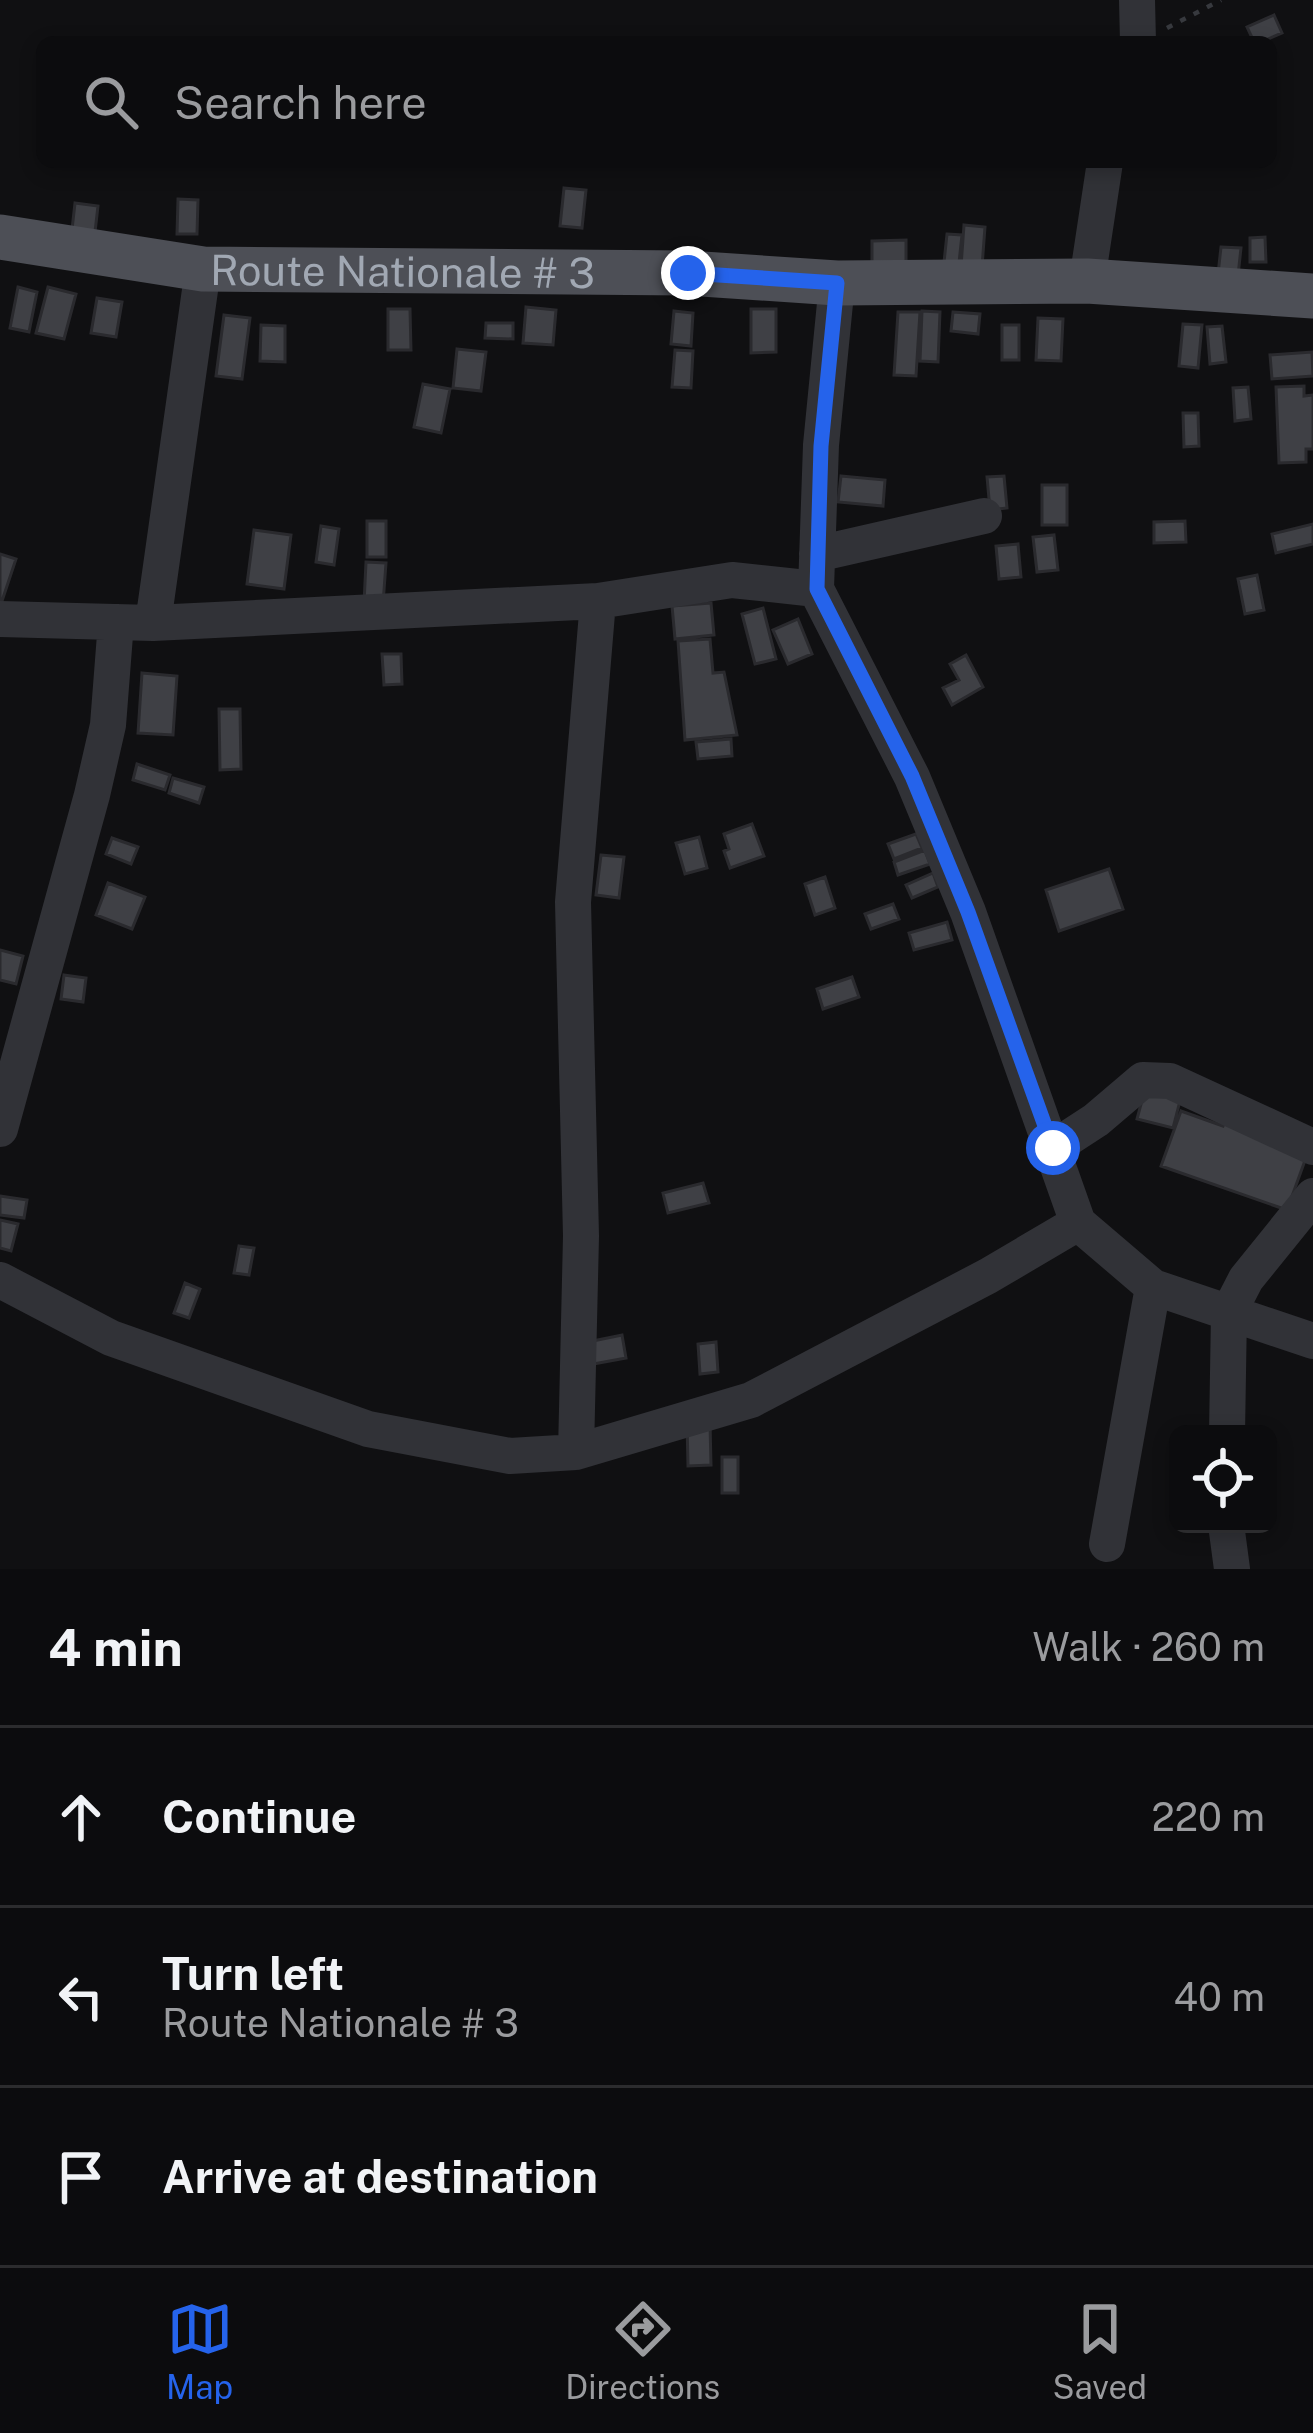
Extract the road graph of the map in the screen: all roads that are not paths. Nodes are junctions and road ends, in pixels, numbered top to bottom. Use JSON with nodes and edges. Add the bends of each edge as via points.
{"nodes":[{"id":1,"x":1136,"y":0,"type":"edge"},
{"id":2,"x":1150,"y":36,"type":"edge"},
{"id":3,"x":1104,"y":168,"type":"edge"},
{"id":4,"x":0,"y":237,"type":"edge"},
{"id":5,"x":202,"y":269,"type":"junction"},
{"id":6,"x":1087,"y":280,"type":"junction"},
{"id":7,"x":837,"y":283,"type":"junction"},
{"id":8,"x":1313,"y":296,"type":"edge"},
{"id":9,"x":984,"y":516,"type":"dead end"},
{"id":10,"x":817,"y":572,"type":"junction"},
{"id":11,"x":598,"y":601,"type":"junction"},
{"id":12,"x":0,"y":620,"type":"edge"},
{"id":13,"x":116,"y":622,"type":"junction"},
{"id":14,"x":153,"y":623,"type":"junction"},
{"id":15,"x":0,"y":1129,"type":"edge"},
{"id":16,"x":1313,"y":1147,"type":"edge"},
{"id":17,"x":1053,"y":1148,"type":"junction"},
{"id":18,"x":1313,"y":1196,"type":"edge"},
{"id":19,"x":1078,"y":1223,"type":"junction"},
{"id":20,"x":0,"y":1280,"type":"edge"},
{"id":21,"x":1153,"y":1287,"type":"junction"},
{"id":22,"x":1229,"y":1312,"type":"junction"},
{"id":23,"x":1313,"y":1341,"type":"edge"},
{"id":24,"x":1227,"y":1425,"type":"edge"},
{"id":25,"x":576,"y":1453,"type":"junction"},
{"id":26,"x":1227,"y":1533,"type":"edge"},
{"id":27,"x":1107,"y":1544,"type":"dead end"},
{"id":28,"x":1232,"y":1569,"type":"edge"}],
"edges":[{"from":1,"to":2,"type":"street"},
{"from":3,"to":6,"type":"street"},
{"from":4,"to":5,"type":"main road","name":"Route Nationale # 3"},
{"from":5,"to":7,"type":"main road","name":"Route Nationale # 3","via":[[688,273]]},
{"from":5,"to":14,"type":"street"},
{"from":6,"to":7,"type":"main road","name":"Route Nationale # 3"},
{"from":6,"to":8,"type":"main road","name":"Route Nationale # 3"},
{"from":7,"to":10,"type":"street"},
{"from":9,"to":10,"type":"street"},
{"from":10,"to":11,"type":"street"},
{"from":10,"to":17,"type":"street","via":[[968,912]]},
{"from":11,"to":14,"type":"street"},
{"from":11,"to":25,"type":"street","via":[[573,902]]},
{"from":12,"to":13,"type":"street"},
{"from":13,"to":14,"type":"street"},
{"from":13,"to":15,"type":"street","via":[[108,725],[92,795]]},
{"from":16,"to":17,"type":"street","via":[[1158,1079],[1143,1081]]},
{"from":17,"to":19,"type":"street"},
{"from":18,"to":22,"type":"street"},
{"from":19,"to":21,"type":"street"},
{"from":19,"to":25,"type":"street","via":[[751,1400]]},
{"from":20,"to":25,"type":"street","via":[[111,1338],[368,1429],[510,1456]]},
{"from":21,"to":22,"type":"street"},
{"from":21,"to":27,"type":"street"},
{"from":22,"to":23,"type":"street"},
{"from":22,"to":24,"type":"street"},
{"from":26,"to":28,"type":"street"}]}
